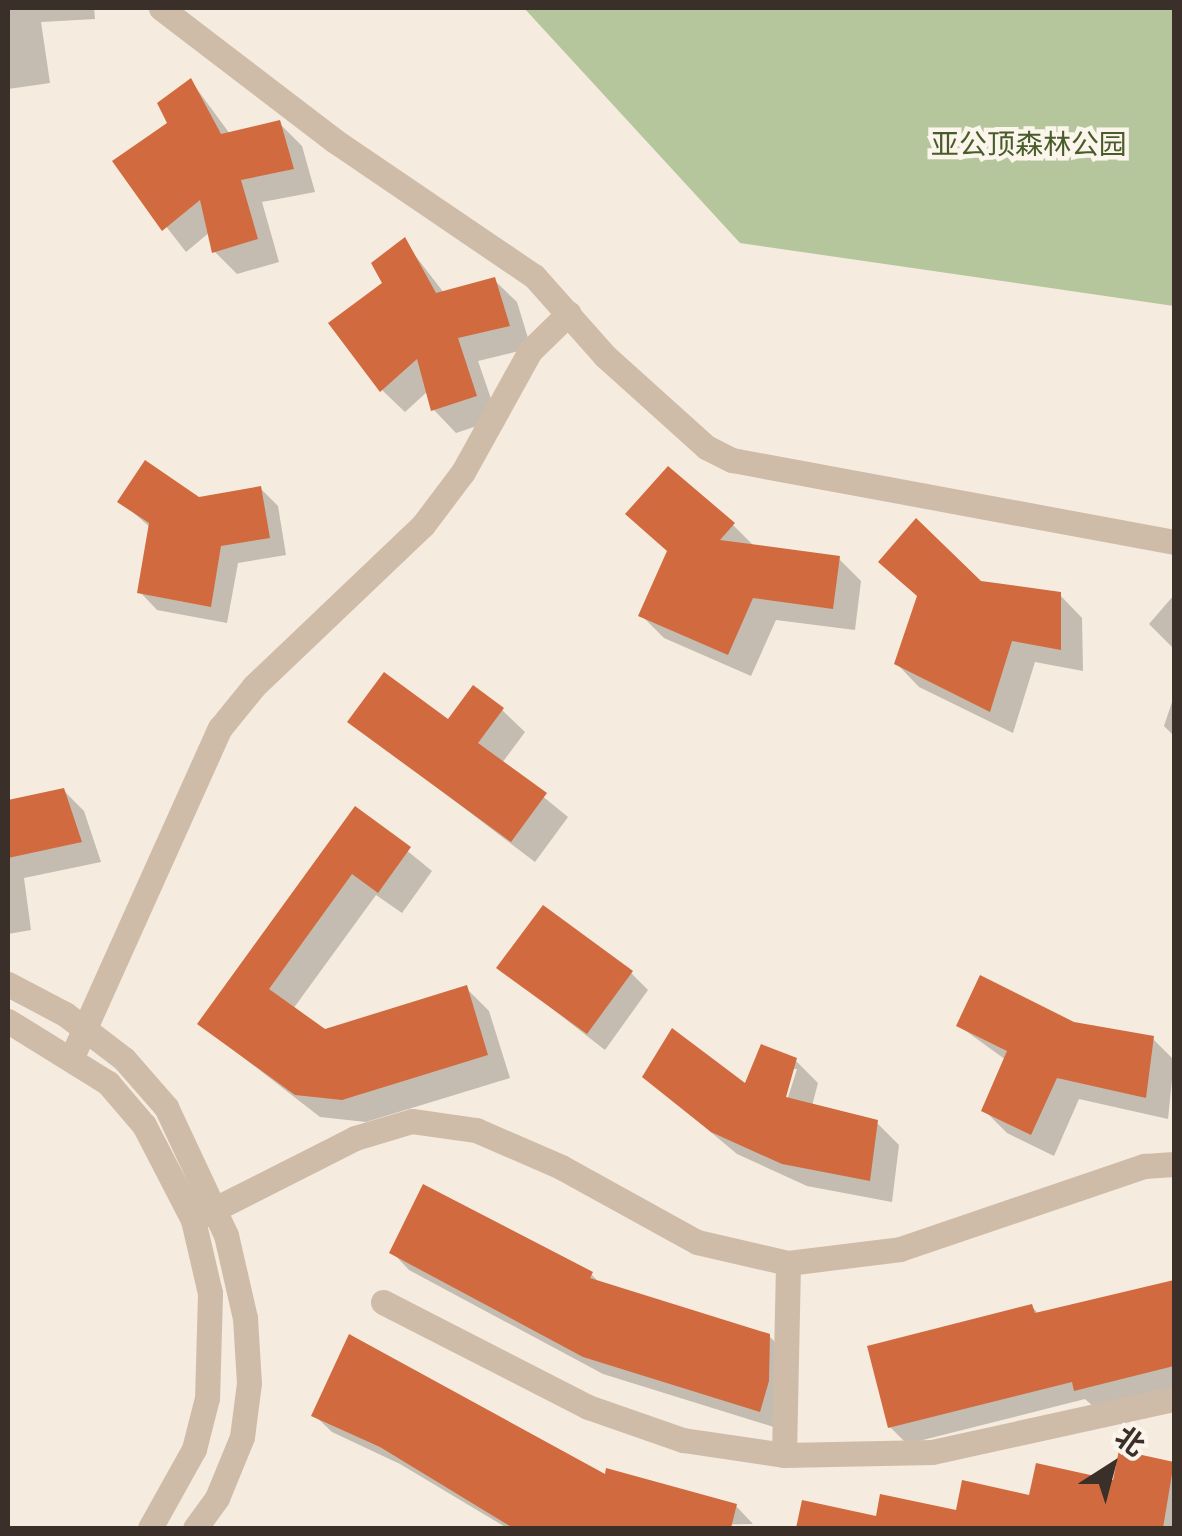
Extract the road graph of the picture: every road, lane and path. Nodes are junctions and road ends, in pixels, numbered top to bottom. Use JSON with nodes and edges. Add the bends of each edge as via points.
{"nodes":[{"id":1,"x":161,"y":8,"type":"edge"},
{"id":2,"x":569,"y":313,"type":"junction"},
{"id":3,"x":1174,"y":542,"type":"edge"},
{"id":4,"x":8,"y":984,"type":"edge"},
{"id":5,"x":8,"y":1021,"type":"edge"},
{"id":6,"x":86,"y":1030,"type":"junction"},
{"id":7,"x":72,"y":1059,"type":"junction"},
{"id":8,"x":1174,"y":1164,"type":"edge"},
{"id":9,"x":204,"y":1215,"type":"junction"},
{"id":10,"x":788,"y":1263,"type":"junction"},
{"id":11,"x":383,"y":1302,"type":"dead end"},
{"id":12,"x":1174,"y":1399,"type":"edge"},
{"id":13,"x":784,"y":1455,"type":"junction"},
{"id":14,"x":150,"y":1528,"type":"edge"},
{"id":15,"x":195,"y":1528,"type":"edge"}],
"edges":[{"from":1,"to":2,"type":"street","via":[[335,141],[534,276]]},
{"from":2,"to":3,"type":"street","via":[[667,417],[732,460]]},
{"from":2,"to":6,"type":"street","via":[[530,351],[463,472],[423,525],[254,686],[220,728]]},
{"from":4,"to":6,"type":"street"},
{"from":5,"to":7,"type":"street"},
{"from":6,"to":7,"type":"street"},
{"from":6,"to":9,"type":"street","via":[[124,1059],[166,1107]]},
{"from":7,"to":9,"type":"street","via":[[108,1084],[144,1125]]},
{"from":8,"to":10,"type":"street","via":[[1144,1166],[900,1249]]},
{"from":9,"to":10,"type":"street","via":[[355,1138],[412,1121],[476,1130],[561,1167],[697,1242]]},
{"from":9,"to":14,"type":"street","via":[[208,1398],[194,1449]]},
{"from":9,"to":15,"type":"street","via":[[245,1318],[249,1384],[242,1437],[217,1498]]},
{"from":10,"to":13,"type":"street"},
{"from":11,"to":13,"type":"street","via":[[588,1407],[683,1440]]},
{"from":12,"to":13,"type":"street","via":[[932,1452]]}]}
